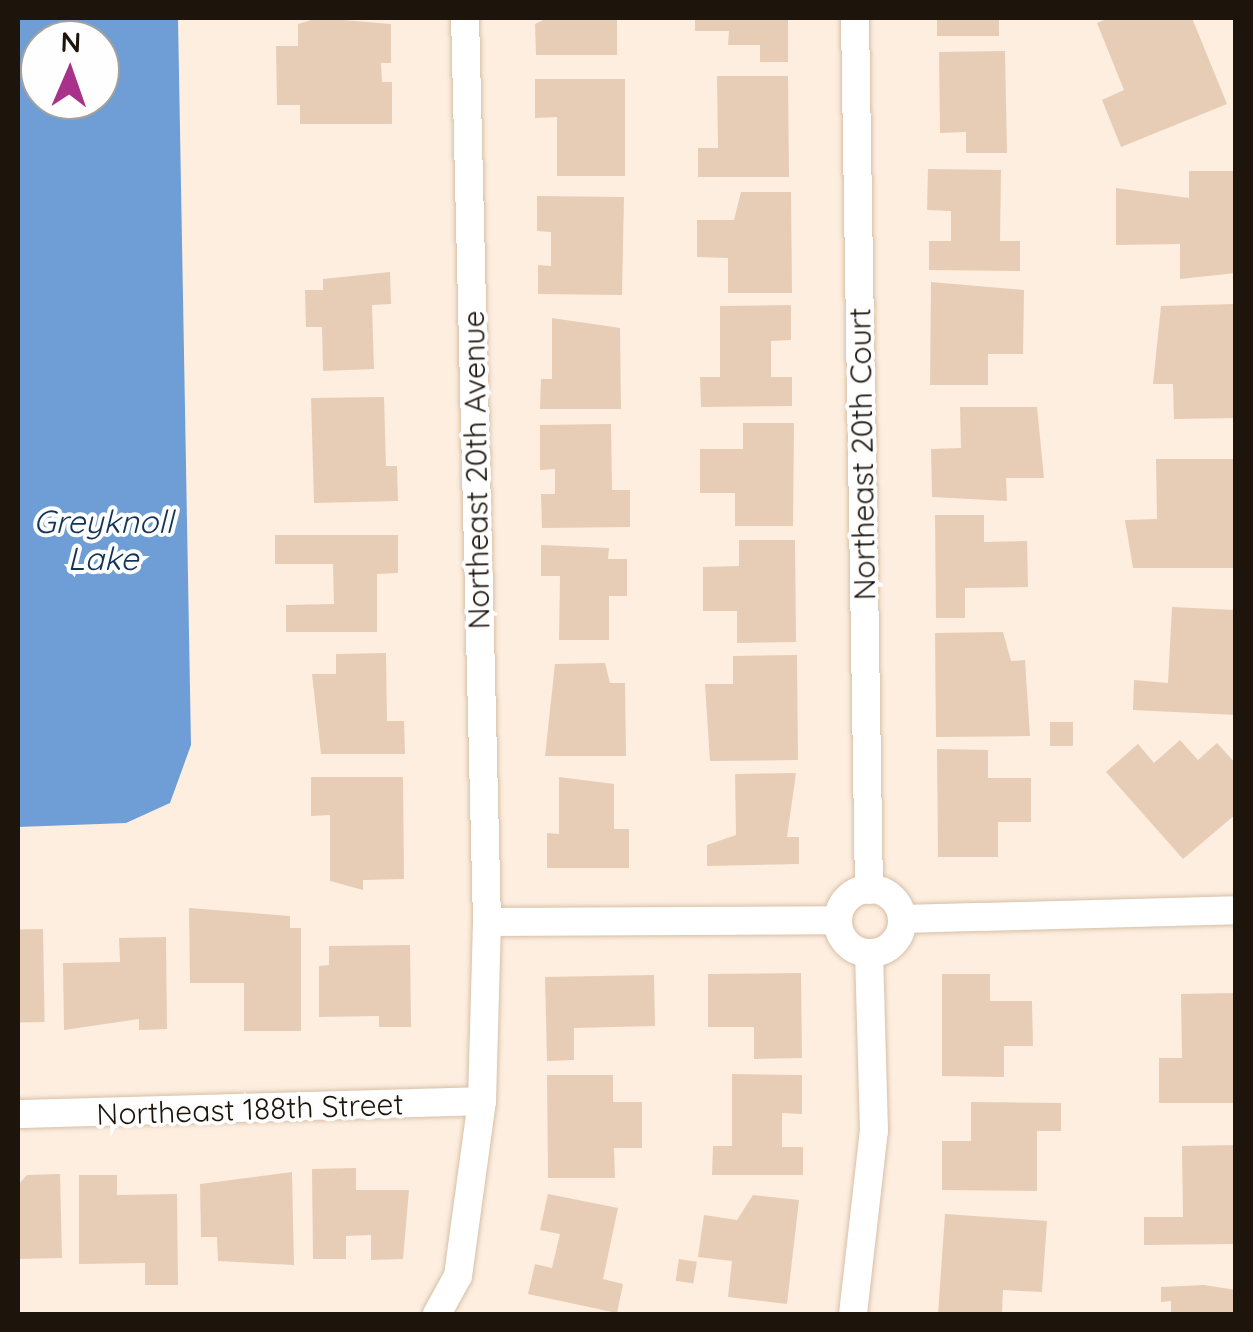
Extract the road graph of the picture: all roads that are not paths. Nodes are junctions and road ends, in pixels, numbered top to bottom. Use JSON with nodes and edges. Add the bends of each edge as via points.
{"nodes":[{"id":1,"x":466,"y":18,"type":"edge"},
{"id":2,"x":855,"y":18,"type":"edge"},
{"id":3,"x":869,"y":890,"type":"junction"},
{"id":4,"x":1236,"y":910,"type":"edge"},
{"id":5,"x":902,"y":919,"type":"junction"},
{"id":6,"x":838,"y":920,"type":"junction"},
{"id":7,"x":486,"y":922,"type":"junction"},
{"id":8,"x":869,"y":954,"type":"junction"},
{"id":9,"x":482,"y":1101,"type":"junction"},
{"id":10,"x":18,"y":1114,"type":"edge"},
{"id":11,"x":436,"y":1314,"type":"edge"},
{"id":12,"x":853,"y":1314,"type":"edge"}],
"edges":[{"from":1,"to":7,"type":"street","name":"Northeast 20th Avenue"},
{"from":2,"to":3,"type":"street","name":"Northeast 20th Court"},
{"from":3,"to":5,"type":"street","via":[[888,895]]},
{"from":3,"to":6,"type":"street","via":[[844,903]]},
{"from":4,"to":5,"type":"street"},
{"from":5,"to":8,"type":"street","via":[[897,940]]},
{"from":6,"to":7,"type":"street"},
{"from":6,"to":8,"type":"street","via":[[850,946]]},
{"from":7,"to":9,"type":"street","name":"Northeast 20th Avenue"},
{"from":8,"to":12,"type":"street","via":[[874,1132]]},
{"from":9,"to":10,"type":"street","name":"Northeast 188th Street"},
{"from":9,"to":11,"type":"street","name":"Northeast 20th Avenue","via":[[458,1276]]}]}
